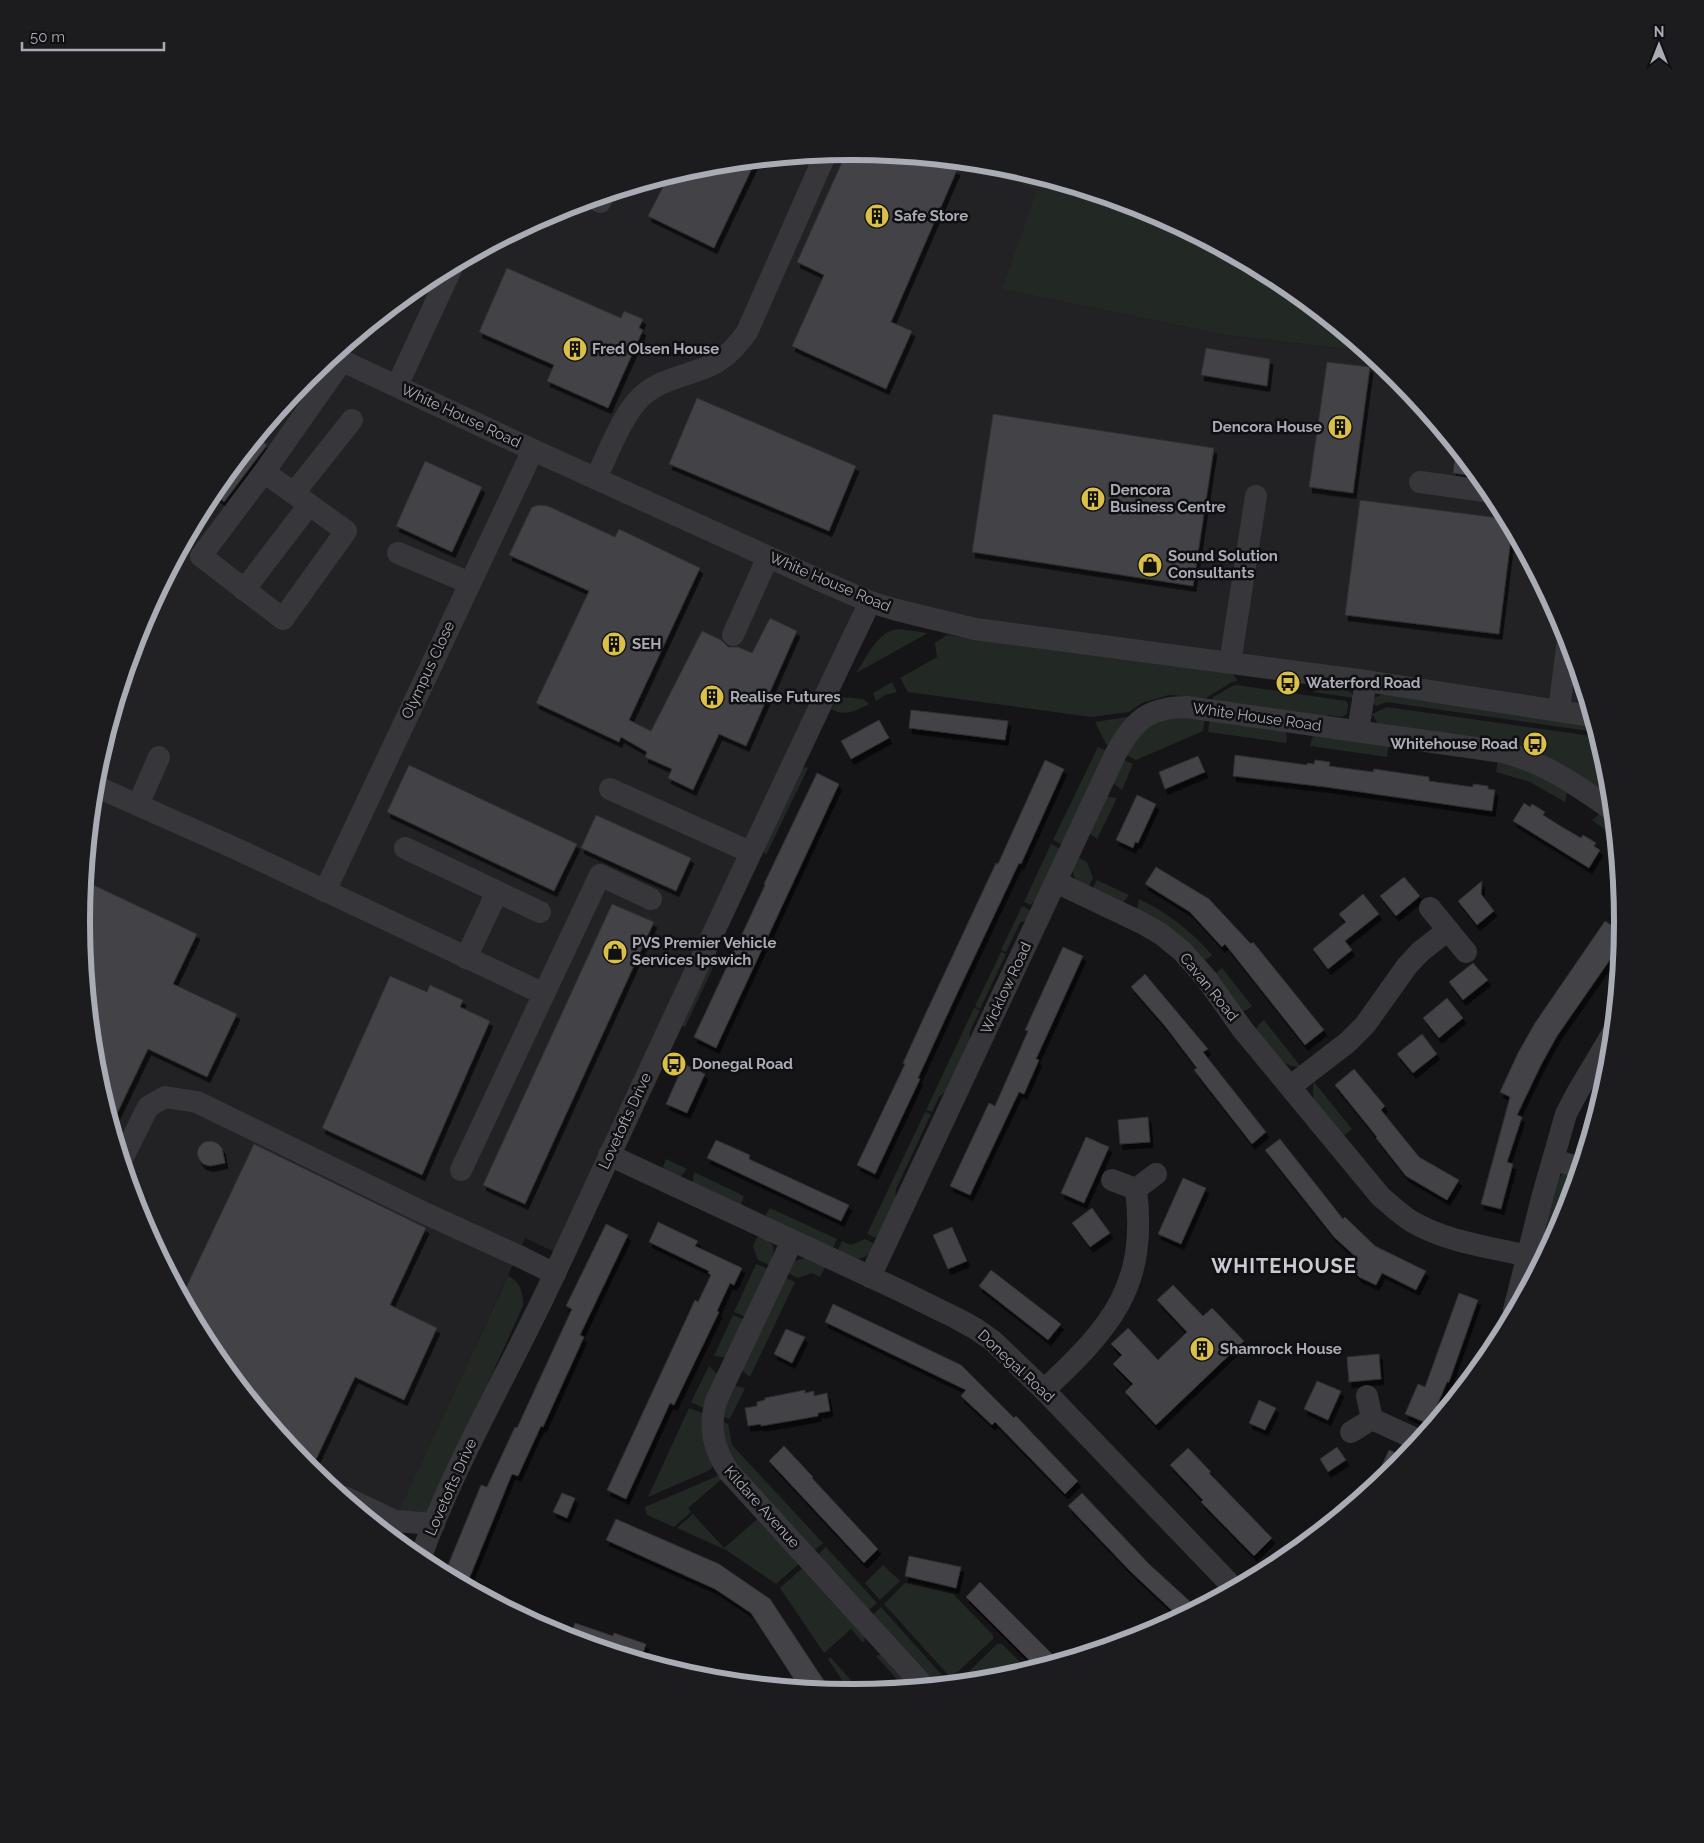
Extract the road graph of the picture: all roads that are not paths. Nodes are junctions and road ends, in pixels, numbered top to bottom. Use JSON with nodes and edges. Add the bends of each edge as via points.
{"nodes":[{"id":1,"x":823,"y":161,"type":"edge"},
{"id":2,"x":448,"y":276,"type":"edge"},
{"id":3,"x":339,"y":359,"type":"edge"},
{"id":4,"x":332,"y":365,"type":"edge"},
{"id":5,"x":397,"y":386,"type":"junction"},
{"id":6,"x":352,"y":420,"type":"dead end"},
{"id":7,"x":532,"y":450,"type":"junction"},
{"id":8,"x":264,"y":472,"type":"junction"},
{"id":9,"x":596,"y":478,"type":"junction"},
{"id":10,"x":1420,"y":482,"type":"dead end"},
{"id":11,"x":1480,"y":490,"type":"edge"},
{"id":12,"x":1256,"y":496,"type":"dead end"},
{"id":13,"x":302,"y":499,"type":"junction"},
{"id":14,"x":398,"y":553,"type":"dead end"},
{"id":15,"x":768,"y":557,"type":"junction"},
{"id":16,"x":470,"y":583,"type":"junction"},
{"id":17,"x":244,"y":590,"type":"junction"},
{"id":18,"x":870,"y":602,"type":"junction"},
{"id":19,"x":733,"y":635,"type":"dead end"},
{"id":20,"x":1568,"y":660,"type":"edge"},
{"id":21,"x":1230,"y":663,"type":"junction"},
{"id":22,"x":1366,"y":681,"type":"junction"},
{"id":23,"x":1560,"y":711,"type":"junction"},
{"id":24,"x":1157,"y":712,"type":"joint"},
{"id":25,"x":1585,"y":715,"type":"edge"},
{"id":26,"x":1358,"y":731,"type":"junction"},
{"id":27,"x":159,"y":757,"type":"dead end"},
{"id":28,"x":102,"y":789,"type":"edge"},
{"id":29,"x":610,"y":789,"type":"dead end"},
{"id":30,"x":138,"y":805,"type":"junction"},
{"id":31,"x":1604,"y":805,"type":"edge"},
{"id":32,"x":405,"y":848,"type":"dead end"},
{"id":33,"x":750,"y":852,"type":"junction"},
{"id":34,"x":1056,"y":882,"type":"junction"},
{"id":35,"x":324,"y":891,"type":"junction"},
{"id":36,"x":498,"y":892,"type":"junction"},
{"id":37,"x":651,"y":899,"type":"dead end"},
{"id":38,"x":1430,"y":908,"type":"dead end"},
{"id":39,"x":540,"y":912,"type":"dead end"},
{"id":40,"x":1448,"y":930,"type":"junction"},
{"id":41,"x":1466,"y":952,"type":"dead end"},
{"id":42,"x":466,"y":958,"type":"junction"},
{"id":43,"x":544,"y":994,"type":"junction"},
{"id":44,"x":1602,"y":1051,"type":"edge"},
{"id":45,"x":1291,"y":1086,"type":"junction"},
{"id":46,"x":126,"y":1152,"type":"edge"},
{"id":47,"x":609,"y":1155,"type":"junction"},
{"id":48,"x":1553,"y":1160,"type":"junction"},
{"id":49,"x":1574,"y":1166,"type":"edge"},
{"id":50,"x":461,"y":1170,"type":"dead end"},
{"id":51,"x":1156,"y":1174,"type":"dead end"},
{"id":52,"x":1112,"y":1180,"type":"dead end"},
{"id":53,"x":1136,"y":1189,"type":"junction"},
{"id":54,"x":792,"y":1241,"type":"junction"},
{"id":55,"x":1528,"y":1256,"type":"junction"},
{"id":56,"x":555,"y":1274,"type":"junction"},
{"id":57,"x":870,"y":1277,"type":"junction"},
{"id":58,"x":1520,"y":1289,"type":"edge"},
{"id":59,"x":1044,"y":1390,"type":"junction"},
{"id":60,"x":1367,"y":1396,"type":"dead end"},
{"id":61,"x":1372,"y":1419,"type":"junction"},
{"id":62,"x":1351,"y":1432,"type":"dead end"},
{"id":63,"x":1412,"y":1437,"type":"edge"},
{"id":64,"x":366,"y":1507,"type":"edge"},
{"id":65,"x":434,"y":1524,"type":"junction"},
{"id":66,"x":423,"y":1551,"type":"edge"},
{"id":67,"x":1229,"y":1583,"type":"edge"},
{"id":68,"x":919,"y":1680,"type":"edge"}],
"edges":[{"from":1,"to":9,"type":"street","via":[[747,332],[735,349],[717,362],[675,377],[642,396],[630,409]]},
{"from":2,"to":5,"type":"street"},
{"from":3,"to":5,"type":"street","name":"White House Road"},
{"from":4,"to":8,"type":"street"},
{"from":5,"to":7,"type":"street","name":"White House Road"},
{"from":6,"to":13,"type":"street"},
{"from":7,"to":9,"type":"street","name":"White House Road"},
{"from":7,"to":16,"type":"street","name":"Olympus Close"},
{"from":8,"to":13,"type":"street"},
{"from":8,"to":17,"type":"street","via":[[201,556]]},
{"from":9,"to":15,"type":"street","name":"White House Road"},
{"from":10,"to":11,"type":"street"},
{"from":12,"to":21,"type":"street"},
{"from":13,"to":17,"type":"street"},
{"from":13,"to":17,"type":"street","via":[[346,531],[283,619]]},
{"from":14,"to":16,"type":"street"},
{"from":15,"to":18,"type":"street","name":"White House Road"},
{"from":15,"to":19,"type":"street"},
{"from":16,"to":35,"type":"street","name":"Olympus Close"},
{"from":18,"to":21,"type":"street","name":"White House Road","via":[[975,629]]},
{"from":18,"to":33,"type":"street","name":"Lovetofts Drive"},
{"from":20,"to":23,"type":"street"},
{"from":21,"to":22,"type":"street","name":"White House Road"},
{"from":22,"to":23,"type":"street","name":"White House Road"},
{"from":22,"to":26,"type":"street"},
{"from":23,"to":25,"type":"street","name":"White House Road"},
{"from":24,"to":26,"type":"street","name":"White House Road","via":[[1187,707]]},
{"from":24,"to":34,"type":"street","name":"Wicklow Road","via":[[1140,719],[1122,741]]},
{"from":26,"to":31,"type":"street","name":"White House Road","via":[[1517,755],[1566,779]]},
{"from":27,"to":30,"type":"street"},
{"from":28,"to":30,"type":"street"},
{"from":29,"to":33,"type":"street"},
{"from":30,"to":35,"type":"street"},
{"from":32,"to":36,"type":"street"},
{"from":33,"to":47,"type":"street","name":"Lovetofts Drive"},
{"from":34,"to":45,"type":"street","name":"Cavan Road","via":[[1142,923],[1171,942],[1192,962]]},
{"from":34,"to":57,"type":"street","name":"Wicklow Road"},
{"from":35,"to":42,"type":"street"},
{"from":36,"to":39,"type":"street"},
{"from":36,"to":42,"type":"street"},
{"from":37,"to":43,"type":"street","via":[[600,875]]},
{"from":38,"to":40,"type":"street"},
{"from":40,"to":41,"type":"street"},
{"from":40,"to":45,"type":"street","via":[[1406,966],[1365,1025],[1348,1042]]},
{"from":42,"to":43,"type":"street"},
{"from":43,"to":50,"type":"street"},
{"from":44,"to":48,"type":"street","via":[[1566,1114]]},
{"from":45,"to":55,"type":"street","name":"Cavan Road","via":[[1381,1197],[1412,1222],[1446,1237]]},
{"from":46,"to":56,"type":"street","via":[[148,1107],[165,1097],[197,1102]]},
{"from":47,"to":54,"type":"street","name":"Donegal Road"},
{"from":47,"to":56,"type":"street","name":"Lovetofts Drive"},
{"from":48,"to":49,"type":"street"},
{"from":48,"to":55,"type":"street"},
{"from":51,"to":53,"type":"street"},
{"from":52,"to":53,"type":"street"},
{"from":53,"to":59,"type":"street","via":[[1138,1250],[1127,1287],[1102,1331]]},
{"from":54,"to":57,"type":"street","name":"Donegal Road"},
{"from":54,"to":68,"type":"street","name":"Kildare Avenue","via":[[716,1401],[712,1422],[714,1443],[729,1472]]},
{"from":55,"to":58,"type":"street"},
{"from":56,"to":65,"type":"street","name":"Lovetofts Drive"},
{"from":57,"to":59,"type":"street","name":"Donegal Road","via":[[976,1329]]},
{"from":59,"to":67,"type":"street","name":"Donegal Road"},
{"from":60,"to":61,"type":"street"},
{"from":61,"to":62,"type":"street"},
{"from":61,"to":63,"type":"street"},
{"from":64,"to":65,"type":"street","via":[[395,1521]]},
{"from":65,"to":66,"type":"street","name":"Lovetofts Drive"}]}
